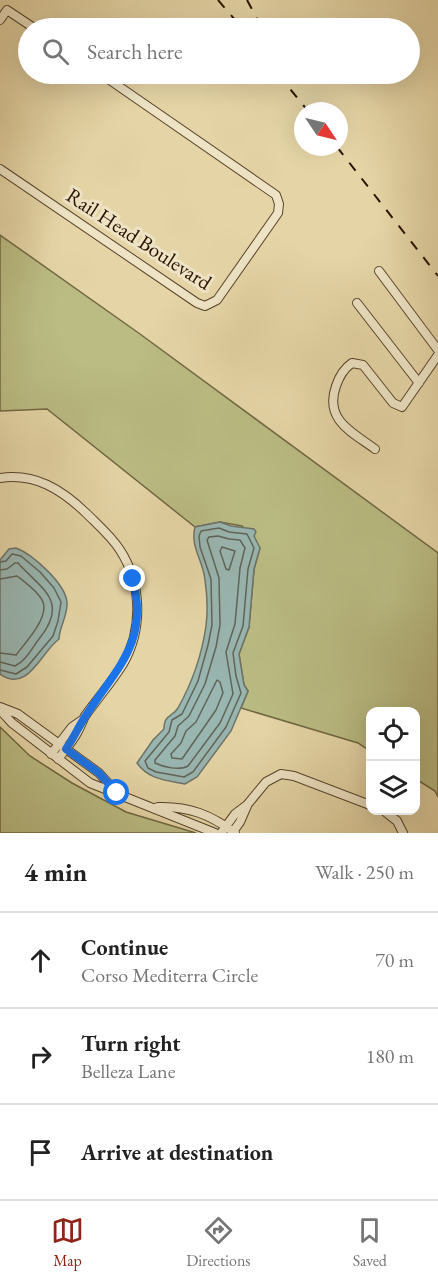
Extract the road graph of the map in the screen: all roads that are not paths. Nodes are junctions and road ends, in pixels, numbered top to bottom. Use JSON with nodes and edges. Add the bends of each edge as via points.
{"nodes":[{"id":1,"x":3,"y":8,"type":"edge"},
{"id":2,"x":18,"y":18,"type":"edge"},
{"id":3,"x":0,"y":20,"type":"edge"},
{"id":4,"x":115,"y":84,"type":"edge"},
{"id":5,"x":0,"y":168,"type":"edge"},
{"id":6,"x":379,"y":271,"type":"dead end"},
{"id":7,"x":357,"y":303,"type":"dead end"},
{"id":8,"x":438,"y":350,"type":"edge"},
{"id":9,"x":438,"y":355,"type":"edge"},
{"id":10,"x":419,"y":383,"type":"junction"},
{"id":11,"x":375,"y":449,"type":"dead end"},
{"id":12,"x":0,"y":478,"type":"edge"},
{"id":13,"x":0,"y":708,"type":"edge"},
{"id":14,"x":62,"y":746,"type":"junction"},
{"id":15,"x":51,"y":754,"type":"junction"},
{"id":16,"x":58,"y":759,"type":"junction"},
{"id":17,"x":117,"y":793,"type":"junction"},
{"id":18,"x":366,"y":803,"type":"edge"},
{"id":19,"x":154,"y":807,"type":"junction"},
{"id":20,"x":389,"y":815,"type":"edge"},
{"id":21,"x":229,"y":831,"type":"edge"},
{"id":22,"x":215,"y":833,"type":"edge"},
{"id":23,"x":403,"y":833,"type":"edge"}],
"edges":[{"from":1,"to":2,"type":"street"},
{"from":1,"to":3,"type":"street"},
{"from":4,"to":5,"type":"street","name":"Rail Head Boulevard","via":[[279,199],[278,213],[217,300],[205,306],[197,303]]},
{"from":6,"to":8,"type":"street"},
{"from":7,"to":10,"type":"street"},
{"from":9,"to":10,"type":"street"},
{"from":10,"to":11,"type":"street","via":[[400,408],[363,364],[352,363],[343,372],[333,395],[334,412],[341,423]]},
{"from":12,"to":14,"type":"street","via":[[34,480],[64,494],[121,551],[137,597],[133,641],[115,676],[83,719],[72,727]]},
{"from":13,"to":14,"type":"street","via":[[18,714]]},
{"from":13,"to":15,"type":"street","via":[[12,723]]},
{"from":14,"to":15,"type":"street"},
{"from":14,"to":16,"type":"street"},
{"from":14,"to":17,"type":"street","via":[[99,773]]},
{"from":15,"to":16,"type":"street"},
{"from":16,"to":17,"type":"street","via":[[90,783]]},
{"from":17,"to":19,"type":"street"},
{"from":18,"to":21,"type":"street","via":[[281,774],[266,782],[235,814]]},
{"from":19,"to":21,"type":"street","via":[[194,810]]},
{"from":19,"to":22,"type":"street"},
{"from":20,"to":23,"type":"street"}]}
